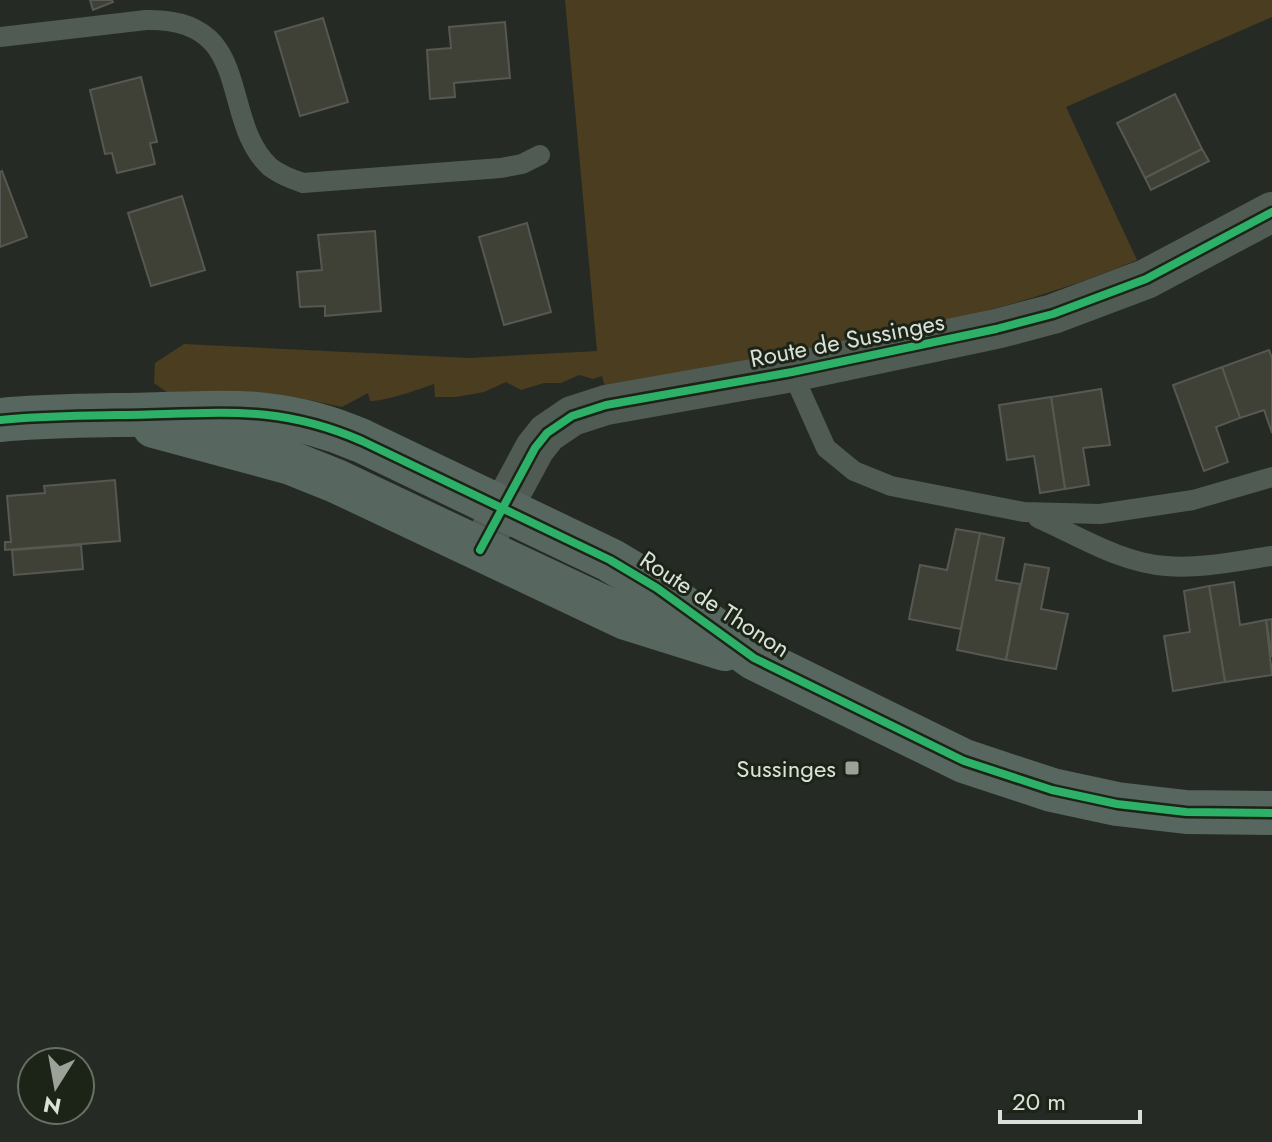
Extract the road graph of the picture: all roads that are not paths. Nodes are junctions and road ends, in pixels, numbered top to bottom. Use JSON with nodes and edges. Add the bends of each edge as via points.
{"nodes":[{"id":1,"x":0,"y":37,"type":"edge"},
{"id":2,"x":540,"y":155,"type":"dead end"},
{"id":3,"x":1272,"y":212,"type":"edge"},
{"id":4,"x":792,"y":372,"type":"junction"},
{"id":5,"x":115,"y":416,"type":"junction"},
{"id":6,"x":0,"y":420,"type":"edge"},
{"id":7,"x":1272,"y":477,"type":"edge"},
{"id":8,"x":501,"y":508,"type":"junction"},
{"id":9,"x":1024,"y":512,"type":"junction"},
{"id":10,"x":480,"y":550,"type":"junction"},
{"id":11,"x":1272,"y":556,"type":"edge"},
{"id":12,"x":754,"y":658,"type":"junction"},
{"id":13,"x":1272,"y":813,"type":"edge"}],
"edges":[{"from":1,"to":2,"type":"lane","via":[[146,20],[183,24],[212,43],[223,58],[258,153],[278,172],[303,183],[501,168]]},
{"from":3,"to":4,"type":"street","name":"Route de Sussinges","via":[[1146,279],[1067,310]]},
{"from":4,"to":8,"type":"street","name":"Route de Sussinges","via":[[606,405],[572,416],[535,448]]},
{"from":4,"to":9,"type":"lane","via":[[826,448],[854,471],[891,486]]},
{"from":5,"to":6,"type":"main road","name":"Route de Thonon"},
{"from":5,"to":8,"type":"main road","name":"Route de Thonon","via":[[222,411],[290,417],[340,431]]},
{"from":5,"to":10,"type":"main road","name":"Route de Thonon","via":[[291,463]]},
{"from":7,"to":9,"type":"lane","via":[[1141,509]]},
{"from":8,"to":10,"type":"street","name":"Route de Sussinges"},
{"from":8,"to":12,"type":"main road","name":"Route de Thonon","via":[[635,574]]},
{"from":9,"to":11,"type":"lane","via":[[1144,563],[1189,567]]},
{"from":10,"to":12,"type":"main road","name":"Route de Thonon","via":[[626,618]]},
{"from":12,"to":13,"type":"main road","name":"Route de Thonon","via":[[934,748],[1032,784],[1148,809]]}]}
